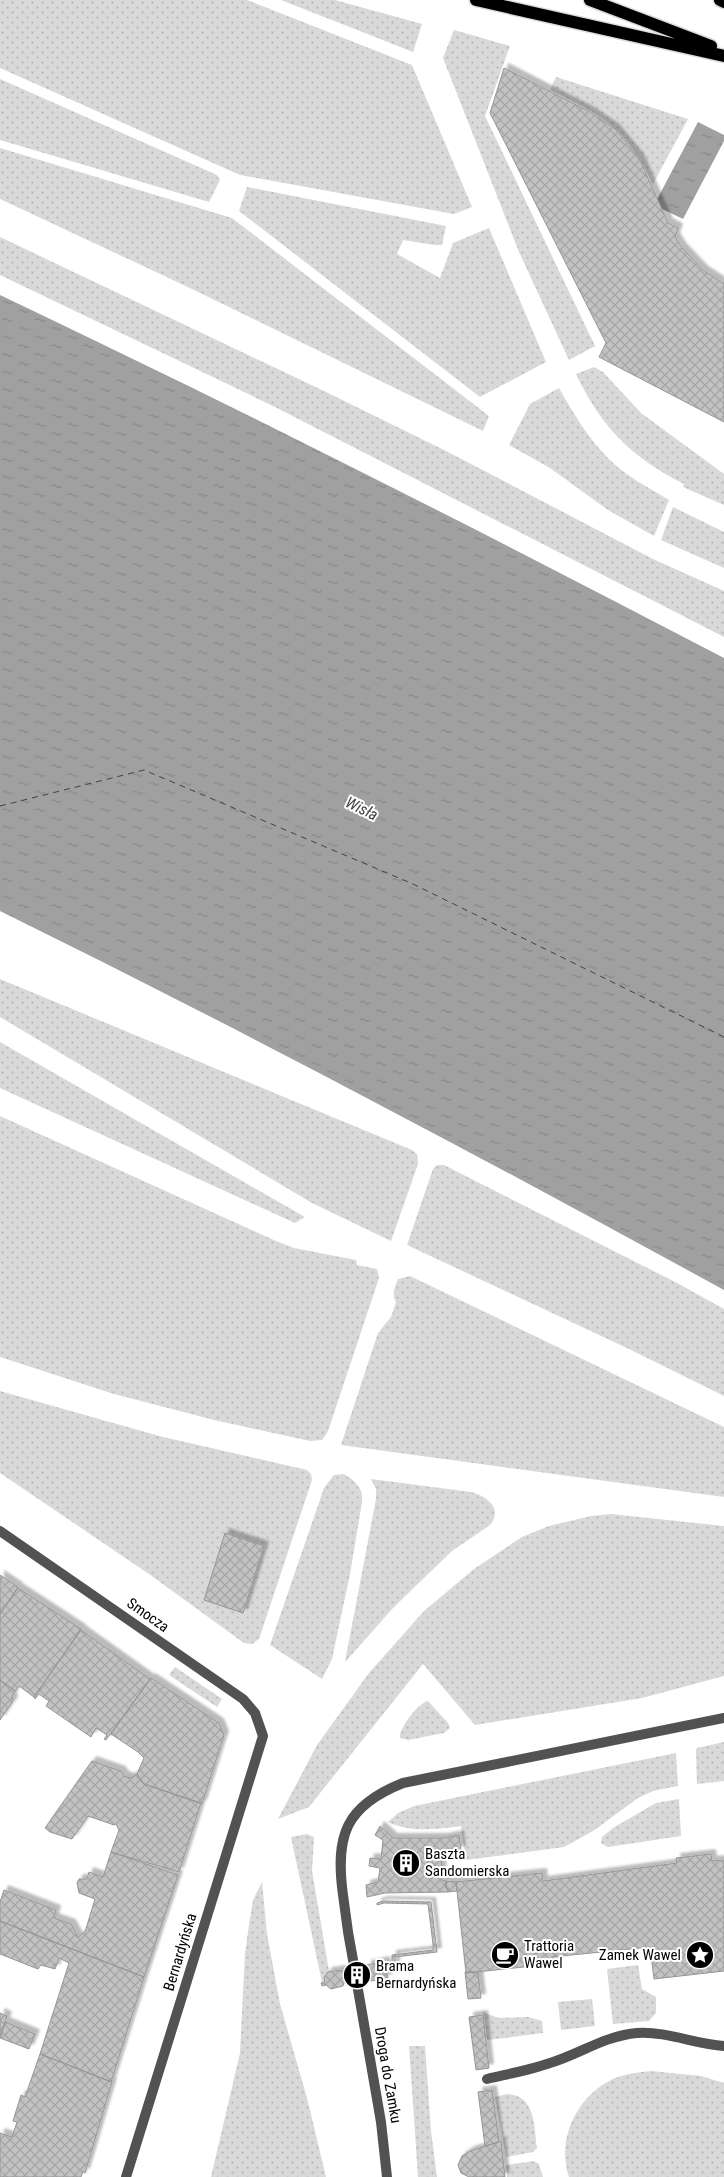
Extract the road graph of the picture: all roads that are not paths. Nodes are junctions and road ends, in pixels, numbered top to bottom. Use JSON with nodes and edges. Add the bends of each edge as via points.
{"nodes":[{"id":1,"x":476,"y":0,"type":"edge"},
{"id":2,"x":590,"y":0,"type":"edge"},
{"id":3,"x":720,"y":0,"type":"edge"},
{"id":4,"x":724,"y":2,"type":"edge"},
{"id":5,"x":724,"y":51,"type":"edge"},
{"id":6,"x":724,"y":56,"type":"edge"},
{"id":7,"x":0,"y":1531,"type":"edge"},
{"id":8,"x":724,"y":1718,"type":"edge"},
{"id":9,"x":263,"y":1736,"type":"joint"},
{"id":10,"x":724,"y":2046,"type":"edge"},
{"id":11,"x":487,"y":2079,"type":"dead end"},
{"id":12,"x":126,"y":2177,"type":"edge"},
{"id":13,"x":387,"y":2177,"type":"edge"}],
"edges":[{"from":1,"to":6,"type":"main road"},
{"from":2,"to":5,"type":"main road"},
{"from":3,"to":4,"type":"main road"},
{"from":7,"to":9,"type":"street","name":"Smocza","via":[[243,1699],[255,1713]]},
{"from":8,"to":13,"type":"street","name":"Droga do Zamku","via":[[403,1782],[377,1796],[348,1824],[339,1854],[343,1896],[382,2122]]},
{"from":9,"to":12,"type":"street","name":"Bernardyńska"},
{"from":10,"to":11,"type":"street","via":[[663,2035],[616,2036],[551,2063]]}]}
